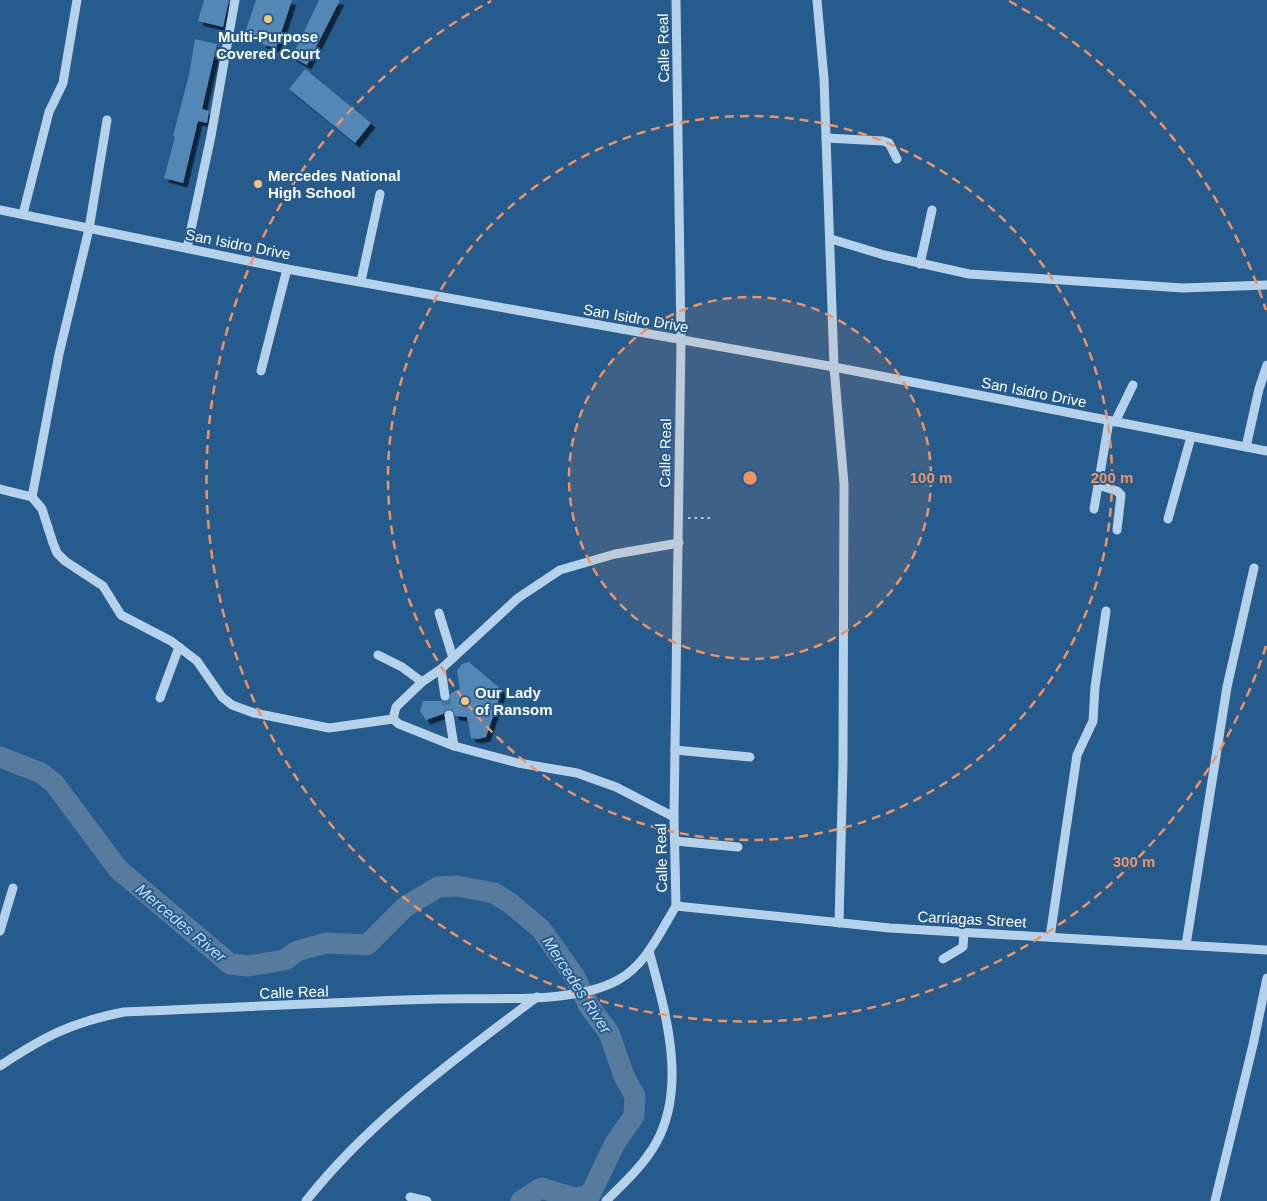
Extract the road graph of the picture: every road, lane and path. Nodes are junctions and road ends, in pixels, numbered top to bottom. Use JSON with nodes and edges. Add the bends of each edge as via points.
{"nodes":[{"id":1,"x":77,"y":0,"type":"edge"},
{"id":2,"x":235,"y":0,"type":"edge"},
{"id":3,"x":676,"y":0,"type":"edge"},
{"id":4,"x":817,"y":0,"type":"edge"},
{"id":5,"x":107,"y":120,"type":"dead end"},
{"id":6,"x":826,"y":138,"type":"junction"},
{"id":7,"x":897,"y":159,"type":"dead end"},
{"id":8,"x":380,"y":194,"type":"dead end"},
{"id":9,"x":0,"y":210,"type":"edge"},
{"id":10,"x":932,"y":210,"type":"dead end"},
{"id":11,"x":23,"y":214,"type":"junction"},
{"id":12,"x":89,"y":229,"type":"junction"},
{"id":13,"x":831,"y":239,"type":"junction"},
{"id":14,"x":186,"y":248,"type":"junction"},
{"id":15,"x":920,"y":264,"type":"junction"},
{"id":16,"x":287,"y":268,"type":"junction"},
{"id":17,"x":361,"y":281,"type":"junction"},
{"id":18,"x":1267,"y":285,"type":"edge"},
{"id":19,"x":681,"y":340,"type":"junction"},
{"id":20,"x":1267,"y":365,"type":"edge"},
{"id":21,"x":834,"y":366,"type":"junction"},
{"id":22,"x":260,"y":371,"type":"dead end"},
{"id":23,"x":1133,"y":385,"type":"dead end"},
{"id":24,"x":1112,"y":421,"type":"junction"},
{"id":25,"x":1191,"y":437,"type":"junction"},
{"id":26,"x":1246,"y":447,"type":"junction"},
{"id":27,"x":1267,"y":451,"type":"edge"},
{"id":28,"x":1098,"y":484,"type":"junction"},
{"id":29,"x":0,"y":489,"type":"edge"},
{"id":30,"x":32,"y":497,"type":"junction"},
{"id":31,"x":1094,"y":509,"type":"dead end"},
{"id":32,"x":679,"y":518,"type":"junction"},
{"id":33,"x":712,"y":518,"type":"dead end"},
{"id":34,"x":1168,"y":519,"type":"dead end"},
{"id":35,"x":1117,"y":530,"type":"dead end"},
{"id":36,"x":679,"y":543,"type":"junction"},
{"id":37,"x":1254,"y":568,"type":"dead end"},
{"id":38,"x":1106,"y":611,"type":"dead end"},
{"id":39,"x":439,"y":613,"type":"dead end"},
{"id":40,"x":179,"y":647,"type":"junction"},
{"id":41,"x":378,"y":655,"type":"dead end"},
{"id":42,"x":453,"y":658,"type":"junction"},
{"id":43,"x":441,"y":669,"type":"junction"},
{"id":44,"x":422,"y":682,"type":"junction"},
{"id":45,"x":445,"y":696,"type":"tunnel mouth"},
{"id":46,"x":160,"y":698,"type":"dead end"},
{"id":47,"x":449,"y":715,"type":"tunnel mouth"},
{"id":48,"x":393,"y":719,"type":"junction"},
{"id":49,"x":454,"y":746,"type":"junction"},
{"id":50,"x":676,"y":750,"type":"junction"},
{"id":51,"x":750,"y":757,"type":"dead end"},
{"id":52,"x":674,"y":817,"type":"junction"},
{"id":53,"x":675,"y":841,"type":"junction"},
{"id":54,"x":738,"y":846,"type":"dead end"},
{"id":55,"x":13,"y":888,"type":"dead end"},
{"id":56,"x":676,"y":906,"type":"junction"},
{"id":57,"x":839,"y":923,"type":"junction"},
{"id":58,"x":0,"y":931,"type":"edge"},
{"id":59,"x":964,"y":932,"type":"junction"},
{"id":60,"x":1050,"y":937,"type":"junction"},
{"id":61,"x":1186,"y":945,"type":"junction"},
{"id":62,"x":649,"y":950,"type":"junction"},
{"id":63,"x":1267,"y":950,"type":"edge"},
{"id":64,"x":943,"y":959,"type":"dead end"},
{"id":65,"x":1267,"y":978,"type":"edge"},
{"id":66,"x":537,"y":996,"type":"junction"},
{"id":67,"x":0,"y":1066,"type":"edge"},
{"id":68,"x":410,"y":1197,"type":"dead end"},
{"id":69,"x":306,"y":1201,"type":"edge"},
{"id":70,"x":427,"y":1201,"type":"edge"},
{"id":71,"x":606,"y":1201,"type":"edge"},
{"id":72,"x":1215,"y":1201,"type":"edge"}],
"edges":[{"from":1,"to":11,"type":"street","via":[[63,83],[49,112]]},
{"from":2,"to":14,"type":"street","via":[[211,136]]},
{"from":3,"to":19,"type":"street","name":"Calle Real"},
{"from":4,"to":6,"type":"street"},
{"from":5,"to":12,"type":"street"},
{"from":6,"to":7,"type":"street","via":[[883,140],[889,143]]},
{"from":6,"to":13,"type":"street"},
{"from":8,"to":17,"type":"street"},
{"from":9,"to":11,"type":"street","name":"San Isidro Drive"},
{"from":10,"to":15,"type":"street"},
{"from":11,"to":12,"type":"street","name":"San Isidro Drive"},
{"from":12,"to":14,"type":"street","name":"San Isidro Drive"},
{"from":12,"to":30,"type":"street","via":[[43,433]]},
{"from":13,"to":15,"type":"street"},
{"from":13,"to":21,"type":"street"},
{"from":14,"to":16,"type":"street","name":"San Isidro Drive"},
{"from":15,"to":18,"type":"street","via":[[969,274],[1130,286]]},
{"from":16,"to":17,"type":"street","name":"San Isidro Drive"},
{"from":16,"to":22,"type":"street"},
{"from":17,"to":19,"type":"street","name":"San Isidro Drive"},
{"from":19,"to":21,"type":"street","name":"San Isidro Drive"},
{"from":19,"to":32,"type":"street","name":"Calle Real"},
{"from":20,"to":26,"type":"street"},
{"from":21,"to":24,"type":"street","name":"San Isidro Drive"},
{"from":21,"to":57,"type":"street","via":[[844,484]]},
{"from":23,"to":24,"type":"street"},
{"from":24,"to":25,"type":"street","name":"San Isidro Drive"},
{"from":24,"to":28,"type":"street"},
{"from":25,"to":26,"type":"street","name":"San Isidro Drive"},
{"from":25,"to":34,"type":"street"},
{"from":26,"to":27,"type":"street","name":"San Isidro Drive"},
{"from":28,"to":31,"type":"street"},
{"from":28,"to":35,"type":"street","via":[[1121,495]]},
{"from":29,"to":30,"type":"street"},
{"from":30,"to":40,"type":"street","via":[[42,508],[53,543],[65,561],[102,586],[121,615]]},
{"from":32,"to":33,"type":"path"},
{"from":32,"to":36,"type":"street","name":"Calle Real"},
{"from":36,"to":42,"type":"street","via":[[615,554],[560,570],[518,598]]},
{"from":36,"to":50,"type":"street","name":"Calle Real"},
{"from":37,"to":61,"type":"street","via":[[1226,687]]},
{"from":38,"to":60,"type":"street","via":[[1093,721],[1077,755]]},
{"from":39,"to":42,"type":"street"},
{"from":40,"to":46,"type":"street"},
{"from":40,"to":48,"type":"street","via":[[197,661],[222,697],[232,705],[254,713],[329,728]]},
{"from":41,"to":44,"type":"street"},
{"from":42,"to":43,"type":"street"},
{"from":43,"to":44,"type":"street"},
{"from":43,"to":45,"type":"street"},
{"from":44,"to":48,"type":"street","via":[[396,707]]},
{"from":47,"to":49,"type":"street"},
{"from":48,"to":49,"type":"street"},
{"from":49,"to":52,"type":"street","via":[[518,763],[577,773],[616,787]]},
{"from":50,"to":51,"type":"street"},
{"from":50,"to":52,"type":"street","name":"Calle Real"},
{"from":52,"to":53,"type":"street","name":"Calle Real"},
{"from":53,"to":54,"type":"street"},
{"from":53,"to":56,"type":"street","name":"Calle Real"},
{"from":55,"to":58,"type":"street"},
{"from":56,"to":57,"type":"street","name":"Carriagas Street"},
{"from":56,"to":62,"type":"street","name":"Calle Real"},
{"from":57,"to":59,"type":"street","name":"Carriagas Street"},
{"from":59,"to":60,"type":"street","name":"Carriagas Street"},
{"from":59,"to":64,"type":"street","via":[[963,947]]},
{"from":60,"to":61,"type":"street","name":"Carriagas Street"},
{"from":61,"to":63,"type":"street","name":"Carriagas Street"},
{"from":62,"to":66,"type":"street","name":"Calle Real","via":[[631,972],[601,987],[564,995]]},
{"from":62,"to":71,"type":"street","via":[[664,1006],[672,1081],[669,1105],[656,1144]]},
{"from":65,"to":72,"type":"street"},
{"from":66,"to":67,"type":"street","name":"Calle Real","via":[[124,1012],[68,1027]]},
{"from":66,"to":69,"type":"street","via":[[458,1056],[374,1128]]},
{"from":68,"to":70,"type":"street"}]}
